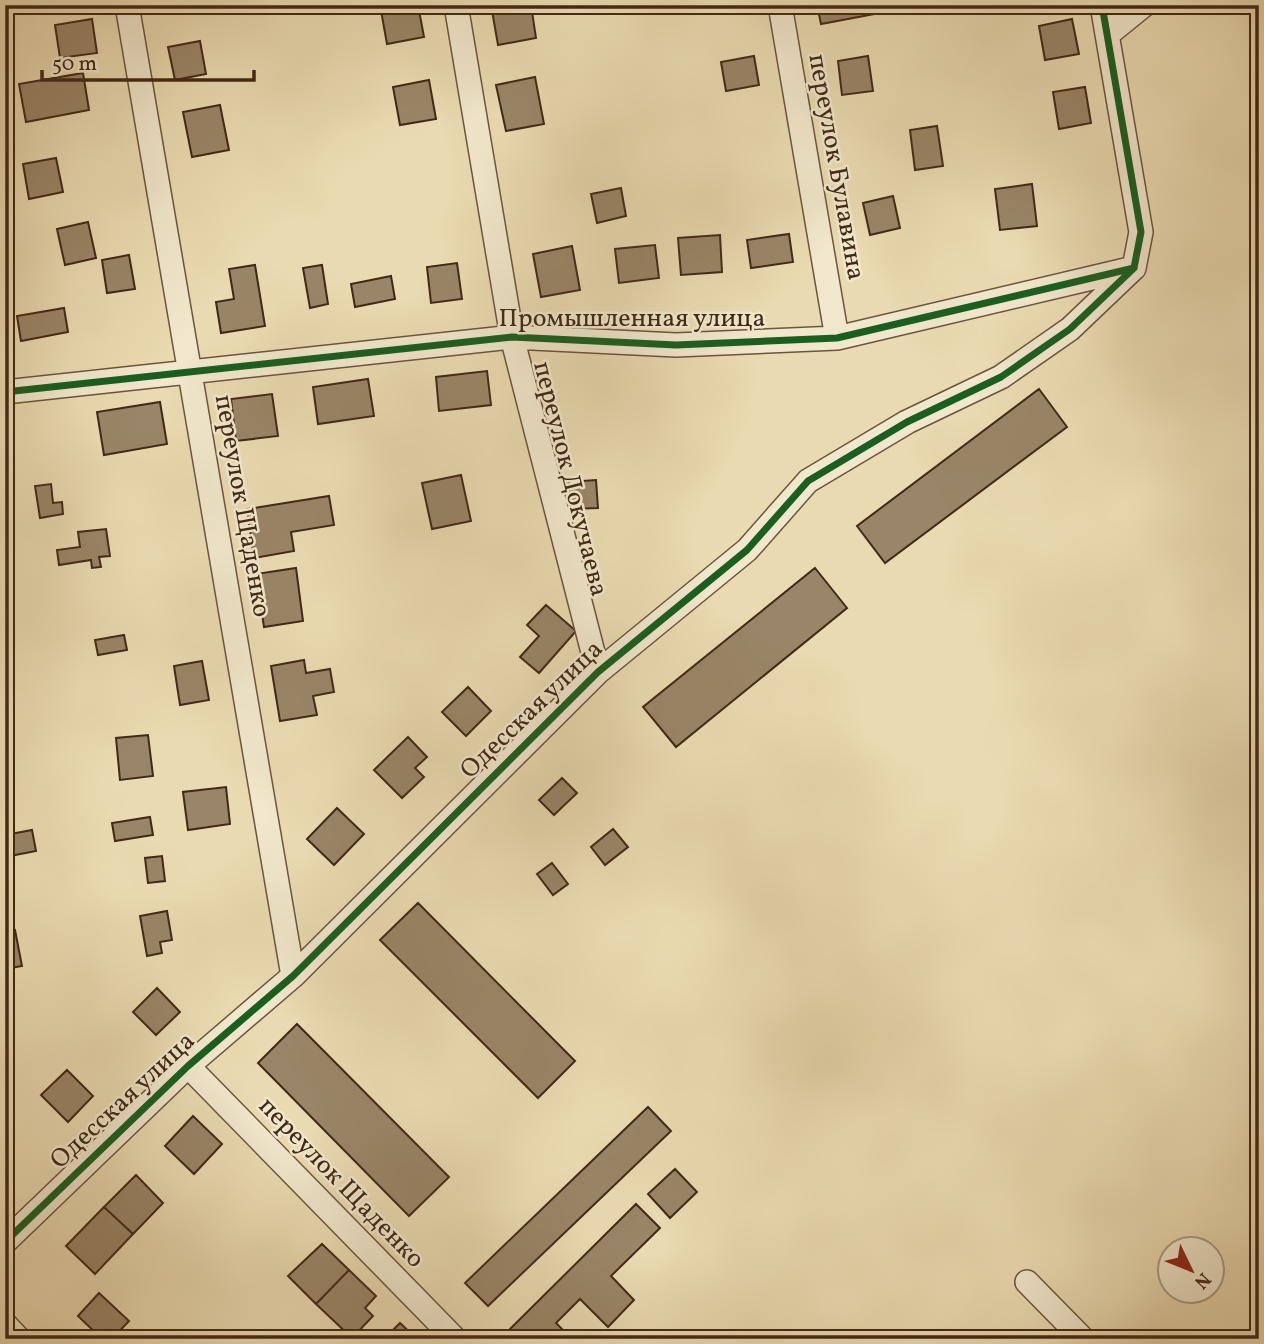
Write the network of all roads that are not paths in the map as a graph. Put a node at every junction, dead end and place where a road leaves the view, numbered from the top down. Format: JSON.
{"nodes":[{"id":1,"x":127,"y":5,"type":"edge"},
{"id":2,"x":456,"y":5,"type":"edge"},
{"id":3,"x":780,"y":5,"type":"edge"},
{"id":4,"x":1102,"y":5,"type":"edge"},
{"id":5,"x":1144,"y":5,"type":"edge"},
{"id":6,"x":1107,"y":35,"type":"junction"},
{"id":7,"x":1133,"y":268,"type":"junction"},
{"id":8,"x":512,"y":337,"type":"junction"},
{"id":9,"x":837,"y":338,"type":"junction"},
{"id":10,"x":190,"y":370,"type":"junction"},
{"id":11,"x":5,"y":392,"type":"edge"},
{"id":12,"x":598,"y":672,"type":"junction"},
{"id":13,"x":293,"y":975,"type":"junction"},
{"id":14,"x":188,"y":1066,"type":"junction"},
{"id":15,"x":5,"y":1242,"type":"edge"},
{"id":16,"x":1027,"y":1282,"type":"dead end"},
{"id":17,"x":5,"y":1324,"type":"edge"},
{"id":18,"x":19,"y":1339,"type":"edge"},
{"id":19,"x":455,"y":1339,"type":"edge"},
{"id":20,"x":1083,"y":1339,"type":"edge"}],
"edges":[{"from":1,"to":10,"type":"street","name":"переулок Щаденко"},
{"from":2,"to":8,"type":"street","name":"переулок Докучаева"},
{"from":3,"to":9,"type":"street","name":"переулок Булавина"},
{"from":4,"to":6,"type":"street"},
{"from":5,"to":6,"type":"street"},
{"from":6,"to":7,"type":"street"},
{"from":7,"to":9,"type":"street","name":"Промышленная улица"},
{"from":7,"to":12,"type":"street","name":"Одесская улица"},
{"from":8,"to":9,"type":"street","name":"Промышленная улица"},
{"from":8,"to":10,"type":"street","name":"Промышленная улица"},
{"from":8,"to":12,"type":"street","name":"переулок Докучаева"},
{"from":10,"to":11,"type":"street","name":"Промышленная улица"},
{"from":10,"to":13,"type":"street","name":"переулок Щаденко"},
{"from":12,"to":13,"type":"street","name":"Одесская улица"},
{"from":13,"to":14,"type":"street","name":"Одесская улица"},
{"from":14,"to":15,"type":"street","name":"Одесская улица"},
{"from":14,"to":19,"type":"street","name":"переулок Щаденко"},
{"from":16,"to":20,"type":"street"},
{"from":17,"to":18,"type":"street"}]}
